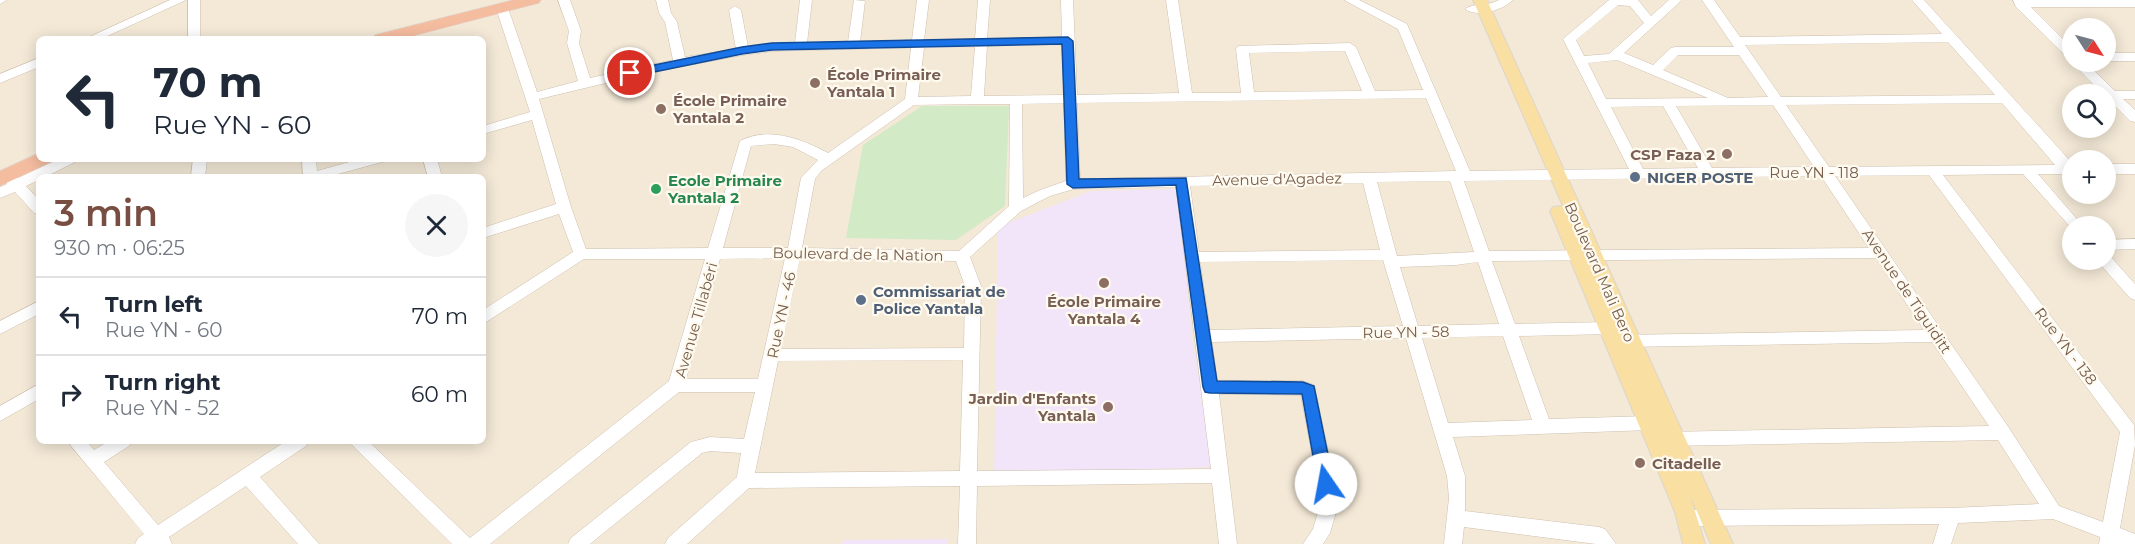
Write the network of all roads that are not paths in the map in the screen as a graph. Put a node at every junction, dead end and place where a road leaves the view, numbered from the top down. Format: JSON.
{"nodes":[{"id":1,"x":180,"y":0,"type":"edge"},
{"id":2,"x":194,"y":0,"type":"edge"},
{"id":3,"x":533,"y":0,"type":"edge"},
{"id":4,"x":564,"y":0,"type":"edge"},
{"id":5,"x":662,"y":0,"type":"edge"},
{"id":6,"x":806,"y":0,"type":"edge"},
{"id":7,"x":923,"y":0,"type":"edge"},
{"id":8,"x":984,"y":0,"type":"edge"},
{"id":9,"x":1066,"y":0,"type":"edge"},
{"id":10,"x":1172,"y":0,"type":"edge"},
{"id":11,"x":1350,"y":0,"type":"edge"},
{"id":12,"x":1507,"y":0,"type":"edge"},
{"id":13,"x":1677,"y":0,"type":"edge"},
{"id":14,"x":1708,"y":0,"type":"edge"},
{"id":15,"x":1918,"y":0,"type":"edge"},
{"id":16,"x":856,"y":1,"type":"edge"},
{"id":17,"x":2018,"y":2,"type":"edge"},
{"id":18,"x":2135,"y":3,"type":"edge"},
{"id":19,"x":1475,"y":4,"type":"edge"},
{"id":20,"x":502,"y":8,"type":"junction"},
{"id":21,"x":735,"y":10,"type":"dead end"},
{"id":22,"x":1650,"y":24,"type":"junction"},
{"id":23,"x":98,"y":36,"type":"edge"},
{"id":24,"x":194,"y":36,"type":"edge"},
{"id":25,"x":399,"y":36,"type":"edge"},
{"id":26,"x":1952,"y":38,"type":"junction"},
{"id":27,"x":1068,"y":41,"type":"junction"},
{"id":28,"x":980,"y":42,"type":"junction"},
{"id":29,"x":918,"y":43,"type":"junction"},
{"id":30,"x":854,"y":44,"type":"junction"},
{"id":31,"x":801,"y":45,"type":"junction"},
{"id":32,"x":2062,"y":45,"type":"edge"},
{"id":33,"x":1741,"y":46,"type":"junction"},
{"id":34,"x":742,"y":50,"type":"junction"},
{"id":35,"x":1617,"y":55,"type":"junction"},
{"id":36,"x":2116,"y":57,"type":"edge"},
{"id":37,"x":2135,"y":57,"type":"edge"},
{"id":38,"x":1579,"y":60,"type":"junction"},
{"id":39,"x":36,"y":63,"type":"edge"},
{"id":40,"x":680,"y":63,"type":"junction"},
{"id":41,"x":1655,"y":70,"type":"junction"},
{"id":42,"x":2088,"y":72,"type":"edge"},
{"id":43,"x":0,"y":79,"type":"edge"},
{"id":44,"x":585,"y":83,"type":"junction"},
{"id":45,"x":2101,"y":84,"type":"edge"},
{"id":46,"x":1432,"y":94,"type":"junction"},
{"id":47,"x":1370,"y":95,"type":"junction"},
{"id":48,"x":2116,"y":95,"type":"edge"},
{"id":49,"x":2135,"y":95,"type":"edge"},
{"id":50,"x":532,"y":97,"type":"junction"},
{"id":51,"x":1248,"y":97,"type":"junction"},
{"id":52,"x":1186,"y":98,"type":"junction"},
{"id":53,"x":1069,"y":99,"type":"junction"},
{"id":54,"x":2005,"y":99,"type":"junction"},
{"id":55,"x":2116,"y":99,"type":"edge"},
{"id":56,"x":977,"y":100,"type":"junction"},
{"id":57,"x":1016,"y":100,"type":"junction"},
{"id":58,"x":1726,"y":101,"type":"junction"},
{"id":59,"x":1778,"y":101,"type":"junction"},
{"id":60,"x":909,"y":102,"type":"junction"},
{"id":61,"x":1667,"y":102,"type":"junction"},
{"id":62,"x":1601,"y":103,"type":"junction"},
{"id":63,"x":537,"y":114,"type":"junction"},
{"id":64,"x":2135,"y":118,"type":"edge"},
{"id":65,"x":486,"y":129,"type":"edge"},
{"id":66,"x":828,"y":159,"type":"junction"},
{"id":67,"x":2062,"y":160,"type":"edge"},
{"id":68,"x":38,"y":162,"type":"edge"},
{"id":69,"x":62,"y":162,"type":"edge"},
{"id":70,"x":367,"y":162,"type":"edge"},
{"id":71,"x":2062,"y":169,"type":"edge"},
{"id":72,"x":2116,"y":169,"type":"edge"},
{"id":73,"x":2135,"y":169,"type":"edge"},
{"id":74,"x":2027,"y":170,"type":"junction"},
{"id":75,"x":1933,"y":171,"type":"junction"},
{"id":76,"x":1707,"y":172,"type":"junction"},
{"id":77,"x":1827,"y":172,"type":"junction"},
{"id":78,"x":324,"y":174,"type":"edge"},
{"id":79,"x":1550,"y":174,"type":"junction"},
{"id":80,"x":1639,"y":174,"type":"junction"},
{"id":81,"x":1460,"y":176,"type":"junction"},
{"id":82,"x":1369,"y":178,"type":"junction"},
{"id":83,"x":1182,"y":181,"type":"junction"},
{"id":84,"x":6,"y":183,"type":"edge"},
{"id":85,"x":1073,"y":184,"type":"junction"},
{"id":86,"x":36,"y":207,"type":"edge"},
{"id":87,"x":564,"y":207,"type":"junction"},
{"id":88,"x":1016,"y":208,"type":"junction"},
{"id":89,"x":2067,"y":216,"type":"edge"},
{"id":90,"x":486,"y":232,"type":"edge"},
{"id":91,"x":2135,"y":244,"type":"edge"},
{"id":92,"x":2116,"y":245,"type":"edge"},
{"id":93,"x":715,"y":253,"type":"junction"},
{"id":94,"x":794,"y":253,"type":"junction"},
{"id":95,"x":1882,"y":253,"type":"junction"},
{"id":96,"x":581,"y":254,"type":"junction"},
{"id":97,"x":1586,"y":255,"type":"junction"},
{"id":98,"x":962,"y":256,"type":"junction"},
{"id":99,"x":1482,"y":256,"type":"junction"},
{"id":100,"x":1191,"y":257,"type":"junction"},
{"id":101,"x":1390,"y":258,"type":"junction"},
{"id":102,"x":2114,"y":270,"type":"edge"},
{"id":103,"x":2135,"y":294,"type":"edge"},
{"id":104,"x":36,"y":309,"type":"edge"},
{"id":105,"x":486,"y":316,"type":"edge"},
{"id":106,"x":0,"y":328,"type":"edge"},
{"id":107,"x":1509,"y":330,"type":"junction"},
{"id":108,"x":1413,"y":332,"type":"junction"},
{"id":109,"x":1203,"y":336,"type":"junction"},
{"id":110,"x":1618,"y":336,"type":"junction"},
{"id":111,"x":1936,"y":336,"type":"junction"},
{"id":112,"x":971,"y":354,"type":"junction"},
{"id":113,"x":772,"y":355,"type":"junction"},
{"id":114,"x":676,"y":386,"type":"junction"},
{"id":115,"x":765,"y":386,"type":"junction"},
{"id":116,"x":1210,"y":387,"type":"junction"},
{"id":117,"x":36,"y":396,"type":"edge"},
{"id":118,"x":0,"y":414,"type":"edge"},
{"id":119,"x":1543,"y":427,"type":"junction"},
{"id":120,"x":1442,"y":430,"type":"junction"},
{"id":121,"x":1653,"y":431,"type":"junction"},
{"id":122,"x":2003,"y":433,"type":"junction"},
{"id":123,"x":1676,"y":439,"type":"junction"},
{"id":124,"x":79,"y":444,"type":"edge"},
{"id":125,"x":118,"y":444,"type":"edge"},
{"id":126,"x":296,"y":444,"type":"edge"},
{"id":127,"x":360,"y":444,"type":"edge"},
{"id":128,"x":751,"y":446,"type":"junction"},
{"id":129,"x":93,"y":460,"type":"junction"},
{"id":130,"x":248,"y":476,"type":"junction"},
{"id":131,"x":1219,"y":476,"type":"junction"},
{"id":132,"x":968,"y":478,"type":"junction"},
{"id":133,"x":746,"y":481,"type":"junction"},
{"id":134,"x":2053,"y":511,"type":"junction"},
{"id":135,"x":1951,"y":516,"type":"junction"},
{"id":136,"x":1456,"y":518,"type":"junction"},
{"id":137,"x":1688,"y":518,"type":"junction"},
{"id":138,"x":1711,"y":518,"type":"junction"},
{"id":139,"x":2110,"y":538,"type":"edge"},
{"id":140,"x":155,"y":541,"type":"edge"},
{"id":141,"x":2135,"y":542,"type":"edge"},
{"id":142,"x":310,"y":544,"type":"edge"},
{"id":143,"x":464,"y":544,"type":"edge"},
{"id":144,"x":476,"y":544,"type":"edge"},
{"id":145,"x":577,"y":544,"type":"edge"},
{"id":146,"x":674,"y":544,"type":"edge"},
{"id":147,"x":967,"y":544,"type":"edge"},
{"id":148,"x":1228,"y":544,"type":"edge"},
{"id":149,"x":1312,"y":544,"type":"edge"},
{"id":150,"x":1453,"y":544,"type":"edge"},
{"id":151,"x":1607,"y":544,"type":"edge"},
{"id":152,"x":1695,"y":544,"type":"edge"},
{"id":153,"x":1722,"y":544,"type":"edge"},
{"id":154,"x":1942,"y":544,"type":"edge"}],
"edges":[{"from":1,"to":23,"type":"street"},
{"from":2,"to":24,"type":"street"},
{"from":3,"to":20,"type":"highway"},
{"from":4,"to":44,"type":"street"},
{"from":5,"to":40,"type":"street"},
{"from":6,"to":31,"type":"street"},
{"from":7,"to":29,"type":"street"},
{"from":8,"to":28,"type":"street"},
{"from":9,"to":27,"type":"street"},
{"from":10,"to":52,"type":"street"},
{"from":11,"to":46,"type":"street"},
{"from":12,"to":19,"type":"street"},
{"from":13,"to":22,"type":"street"},
{"from":14,"to":33,"type":"street","name":"Avenue de Tiguiditt"},
{"from":15,"to":26,"type":"street"},
{"from":16,"to":30,"type":"street"},
{"from":17,"to":18,"type":"street"},
{"from":17,"to":32,"type":"street"},
{"from":19,"to":79,"type":"main road","name":"Boulevard Mali Bero"},
{"from":20,"to":25,"type":"highway"},
{"from":20,"to":50,"type":"street"},
{"from":21,"to":34,"type":"street"},
{"from":22,"to":35,"type":"street"},
{"from":22,"to":38,"type":"street"},
{"from":26,"to":33,"type":"street"},
{"from":26,"to":54,"type":"street"},
{"from":27,"to":28,"type":"street"},
{"from":27,"to":53,"type":"street"},
{"from":28,"to":29,"type":"street"},
{"from":28,"to":56,"type":"street"},
{"from":29,"to":30,"type":"street"},
{"from":29,"to":60,"type":"street"},
{"from":30,"to":31,"type":"street"},
{"from":31,"to":34,"type":"street"},
{"from":33,"to":41,"type":"street"},
{"from":33,"to":59,"type":"street","name":"Avenue de Tiguiditt"},
{"from":34,"to":40,"type":"street"},
{"from":35,"to":38,"type":"street"},
{"from":35,"to":41,"type":"street"},
{"from":36,"to":37,"type":"street"},
{"from":38,"to":62,"type":"street"},
{"from":39,"to":43,"type":"street"},
{"from":40,"to":44,"type":"street"},
{"from":41,"to":58,"type":"street"},
{"from":42,"to":45,"type":"street"},
{"from":44,"to":50,"type":"street"},
{"from":46,"to":47,"type":"street"},
{"from":46,"to":81,"type":"street"},
{"from":47,"to":51,"type":"street"},
{"from":47,"to":51,"type":"street"},
{"from":48,"to":49,"type":"street"},
{"from":50,"to":63,"type":"street"},
{"from":51,"to":52,"type":"street"},
{"from":52,"to":53,"type":"street"},
{"from":53,"to":57,"type":"street"},
{"from":53,"to":85,"type":"street"},
{"from":54,"to":59,"type":"street"},
{"from":54,"to":67,"type":"street"},
{"from":55,"to":64,"type":"street"},
{"from":56,"to":57,"type":"street"},
{"from":56,"to":60,"type":"street"},
{"from":57,"to":88,"type":"street"},
{"from":58,"to":59,"type":"street"},
{"from":58,"to":61,"type":"street"},
{"from":59,"to":77,"type":"street","name":"Avenue de Tiguiditt"},
{"from":60,"to":66,"type":"street","name":"Rue YN - 46"},
{"from":61,"to":62,"type":"street"},
{"from":61,"to":76,"type":"street"},
{"from":62,"to":80,"type":"street"},
{"from":63,"to":65,"type":"street"},
{"from":63,"to":87,"type":"street"},
{"from":66,"to":93,"type":"street","name":"Avenue Tillabéri"},
{"from":66,"to":94,"type":"street","name":"Rue YN - 46"},
{"from":68,"to":84,"type":"highway"},
{"from":69,"to":84,"type":"street"},
{"from":70,"to":78,"type":"street"},
{"from":71,"to":74,"type":"street","name":"Rue YN - 118"},
{"from":72,"to":73,"type":"street"},
{"from":74,"to":75,"type":"street","name":"Rue YN - 118"},
{"from":74,"to":89,"type":"street"},
{"from":75,"to":77,"type":"street","name":"Rue YN - 118"},
{"from":75,"to":139,"type":"street","name":"Rue YN - 138"},
{"from":76,"to":77,"type":"street","name":"Rue YN - 118"},
{"from":76,"to":80,"type":"street","name":"Rue YN - 118"},
{"from":77,"to":95,"type":"street","name":"Avenue de Tiguiditt"},
{"from":79,"to":80,"type":"street","name":"Rue YN - 118"},
{"from":79,"to":81,"type":"street","name":"Avenue d'Agadez"},
{"from":79,"to":97,"type":"main road","name":"Boulevard Mali Bero"},
{"from":81,"to":82,"type":"street","name":"Avenue d'Agadez"},
{"from":81,"to":99,"type":"street"},
{"from":82,"to":83,"type":"street","name":"Avenue d'Agadez"},
{"from":82,"to":101,"type":"street"},
{"from":83,"to":85,"type":"street","name":"Avenue d'Agadez"},
{"from":83,"to":100,"type":"street"},
{"from":84,"to":86,"type":"street"},
{"from":85,"to":88,"type":"street","name":"Avenue d'Agadez"},
{"from":87,"to":90,"type":"street"},
{"from":87,"to":96,"type":"street"},
{"from":88,"to":98,"type":"street","name":"Avenue d'Agadez"},
{"from":91,"to":92,"type":"street"},
{"from":93,"to":94,"type":"street","name":"Boulevard de la Nation"},
{"from":93,"to":96,"type":"street","name":"Boulevard de la Nation"},
{"from":93,"to":114,"type":"street","name":"Avenue Tillabéri"},
{"from":94,"to":98,"type":"street","name":"Boulevard de la Nation"},
{"from":94,"to":113,"type":"street","name":"Rue YN - 46"},
{"from":95,"to":97,"type":"street"},
{"from":95,"to":111,"type":"street","name":"Avenue de Tiguiditt"},
{"from":96,"to":105,"type":"street"},
{"from":97,"to":99,"type":"street"},
{"from":97,"to":110,"type":"main road","name":"Boulevard Mali Bero"},
{"from":97,"to":110,"type":"main road","name":"Boulevard Mali Bero"},
{"from":98,"to":112,"type":"street","name":"Boulevard de la Nation"},
{"from":99,"to":101,"type":"street"},
{"from":99,"to":107,"type":"street"},
{"from":100,"to":101,"type":"street"},
{"from":100,"to":109,"type":"street"},
{"from":101,"to":108,"type":"street"},
{"from":102,"to":103,"type":"street"},
{"from":104,"to":106,"type":"street"},
{"from":107,"to":108,"type":"street","name":"Rue YN - 58"},
{"from":107,"to":110,"type":"street","name":"Rue YN - 58"},
{"from":107,"to":119,"type":"street"},
{"from":108,"to":109,"type":"street","name":"Rue YN - 58"},
{"from":108,"to":120,"type":"street"},
{"from":109,"to":116,"type":"street"},
{"from":110,"to":111,"type":"street","name":"Rue YN - 58"},
{"from":110,"to":121,"type":"main road","name":"Boulevard Mali Bero"},
{"from":110,"to":123,"type":"main road","name":"Boulevard Mali Bero"},
{"from":111,"to":122,"type":"street","name":"Avenue de Tiguiditt"},
{"from":112,"to":113,"type":"street"},
{"from":112,"to":132,"type":"street","name":"Boulevard de la Nation"},
{"from":113,"to":115,"type":"street","name":"Rue YN - 46"},
{"from":114,"to":115,"type":"street"},
{"from":114,"to":144,"type":"street","name":"Avenue Tillabéri"},
{"from":115,"to":128,"type":"street","name":"Rue YN - 46"},
{"from":116,"to":131,"type":"street"},
{"from":116,"to":149,"type":"street"},
{"from":117,"to":118,"type":"street"},
{"from":119,"to":120,"type":"street"},
{"from":119,"to":121,"type":"street"},
{"from":120,"to":136,"type":"street"},
{"from":121,"to":123,"type":"street"},
{"from":121,"to":137,"type":"main road","name":"Boulevard Mali Bero"},
{"from":122,"to":123,"type":"street"},
{"from":122,"to":134,"type":"street","name":"Avenue de Tiguiditt"},
{"from":123,"to":138,"type":"main road","name":"Boulevard Mali Bero"},
{"from":124,"to":129,"type":"street"},
{"from":125,"to":129,"type":"street"},
{"from":126,"to":130,"type":"street"},
{"from":127,"to":143,"type":"street"},
{"from":128,"to":133,"type":"street","name":"Rue YN - 46"},
{"from":128,"to":145,"type":"street"},
{"from":129,"to":140,"type":"street"},
{"from":130,"to":140,"type":"street"},
{"from":130,"to":142,"type":"street"},
{"from":131,"to":132,"type":"street"},
{"from":131,"to":148,"type":"street"},
{"from":132,"to":133,"type":"street"},
{"from":132,"to":147,"type":"street","name":"Boulevard de la Nation"},
{"from":133,"to":146,"type":"street"},
{"from":134,"to":135,"type":"street"},
{"from":134,"to":139,"type":"street"},
{"from":135,"to":138,"type":"street"},
{"from":135,"to":154,"type":"street"},
{"from":136,"to":150,"type":"street"},
{"from":136,"to":151,"type":"street"},
{"from":137,"to":138,"type":"street"},
{"from":137,"to":152,"type":"main road","name":"Boulevard Mali Bero"},
{"from":138,"to":153,"type":"main road","name":"Boulevard Mali Bero"},
{"from":139,"to":141,"type":"street"}]}
